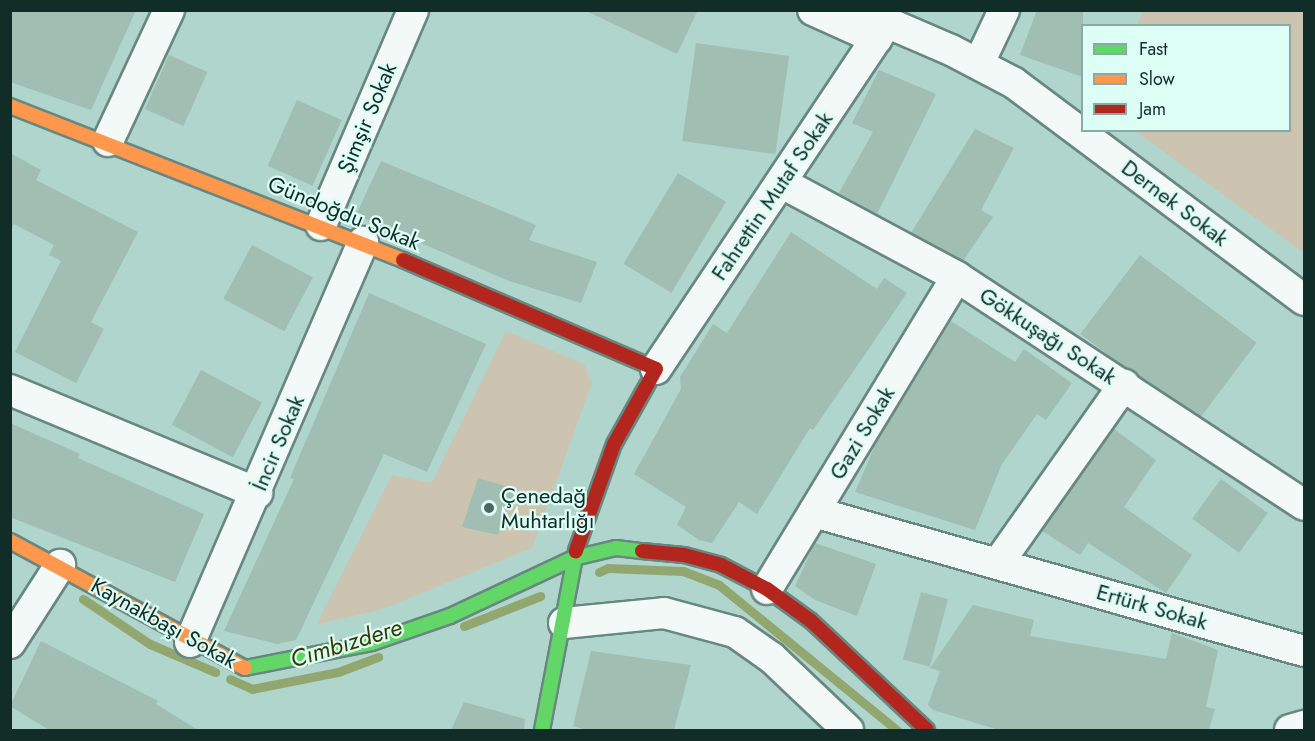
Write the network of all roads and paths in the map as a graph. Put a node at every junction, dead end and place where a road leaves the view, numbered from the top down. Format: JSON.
{"nodes":[{"id":1,"x":169,"y":10,"type":"edge"},
{"id":2,"x":413,"y":10,"type":"edge"},
{"id":3,"x":813,"y":10,"type":"edge"},
{"id":4,"x":858,"y":10,"type":"edge"},
{"id":5,"x":1004,"y":10,"type":"edge"},
{"id":6,"x":881,"y":31,"type":"junction"},
{"id":7,"x":979,"y":63,"type":"junction"},
{"id":8,"x":1045,"y":105,"type":"junction"},
{"id":9,"x":10,"y":106,"type":"edge"},
{"id":10,"x":108,"y":141,"type":"junction"},
{"id":11,"x":782,"y":183,"type":"junction"},
{"id":12,"x":321,"y":225,"type":"junction"},
{"id":13,"x":363,"y":242,"type":"junction"},
{"id":14,"x":957,"y":277,"type":"junction"},
{"id":15,"x":1305,"y":300,"type":"edge"},
{"id":16,"x":657,"y":369,"type":"junction"},
{"id":17,"x":1124,"y":386,"type":"junction"},
{"id":18,"x":10,"y":390,"type":"edge"},
{"id":19,"x":257,"y":492,"type":"junction"},
{"id":20,"x":1305,"y":505,"type":"edge"},
{"id":21,"x":814,"y":512,"type":"junction"},
{"id":22,"x":10,"y":541,"type":"edge"},
{"id":23,"x":574,"y":558,"type":"junction"},
{"id":24,"x":999,"y":562,"type":"junction"},
{"id":25,"x":60,"y":565,"type":"junction"},
{"id":26,"x":767,"y":589,"type":"junction"},
{"id":27,"x":564,"y":623,"type":"junction"},
{"id":28,"x":190,"y":642,"type":"junction"},
{"id":29,"x":10,"y":643,"type":"edge"},
{"id":30,"x":1305,"y":651,"type":"edge"},
{"id":31,"x":1305,"y":726,"type":"edge"},
{"id":32,"x":542,"y":730,"type":"edge"},
{"id":33,"x":848,"y":730,"type":"edge"},
{"id":34,"x":927,"y":730,"type":"edge"},
{"id":35,"x":1290,"y":730,"type":"edge"}],
"edges":[{"from":1,"to":10,"type":"street"},
{"from":2,"to":12,"type":"street","name":"Şimşir Sokak"},
{"from":3,"to":6,"type":"street","name":"Dernek Sokak"},
{"from":4,"to":6,"type":"street","name":"Dernek Sokak"},
{"from":5,"to":7,"type":"street"},
{"from":6,"to":7,"type":"street","name":"Dernek Sokak"},
{"from":6,"to":8,"type":"street","name":"Dernek Sokak"},
{"from":6,"to":11,"type":"street","name":"Fahrettin Mutaf Sokak"},
{"from":7,"to":8,"type":"street","name":"Dernek Sokak"},
{"from":8,"to":15,"type":"street","name":"Dernek Sokak"},
{"from":9,"to":10,"type":"street","name":"Gündoğdu Sokak"},
{"from":10,"to":12,"type":"street","name":"Gündoğdu Sokak"},
{"from":11,"to":14,"type":"street","name":"Gökkuşağı Sokak"},
{"from":11,"to":16,"type":"street","name":"Fahrettin Mutaf Sokak"},
{"from":12,"to":13,"type":"street","name":"Gündoğdu Sokak"},
{"from":13,"to":16,"type":"street","name":"Gündoğdu Sokak"},
{"from":13,"to":19,"type":"street","name":"İncir Sokak"},
{"from":14,"to":17,"type":"street","name":"Gökkuşağı Sokak"},
{"from":14,"to":21,"type":"street","name":"Gazi Sokak"},
{"from":16,"to":23,"type":"street"},
{"from":17,"to":20,"type":"street","name":"Gökkuşağı Sokak"},
{"from":17,"to":24,"type":"street"},
{"from":18,"to":19,"type":"street"},
{"from":19,"to":28,"type":"street","name":"İncir Sokak"},
{"from":21,"to":24,"type":"street","name":"Ertürk Sokak"},
{"from":21,"to":26,"type":"street","name":"Gazi Sokak"},
{"from":22,"to":25,"type":"street","name":"Kaynakbaşı Sokak"},
{"from":23,"to":26,"type":"street","name":"Kaynakbaşı Sokak"},
{"from":23,"to":27,"type":"street"},
{"from":23,"to":28,"type":"street","name":"Kaynakbaşı Sokak"},
{"from":24,"to":30,"type":"street","name":"Ertürk Sokak"},
{"from":25,"to":28,"type":"street","name":"Kaynakbaşı Sokak"},
{"from":25,"to":29,"type":"street"},
{"from":26,"to":34,"type":"street","name":"Kaynakbaşı Sokak"},
{"from":27,"to":32,"type":"street"},
{"from":27,"to":33,"type":"street"},
{"from":31,"to":35,"type":"street"}]}
